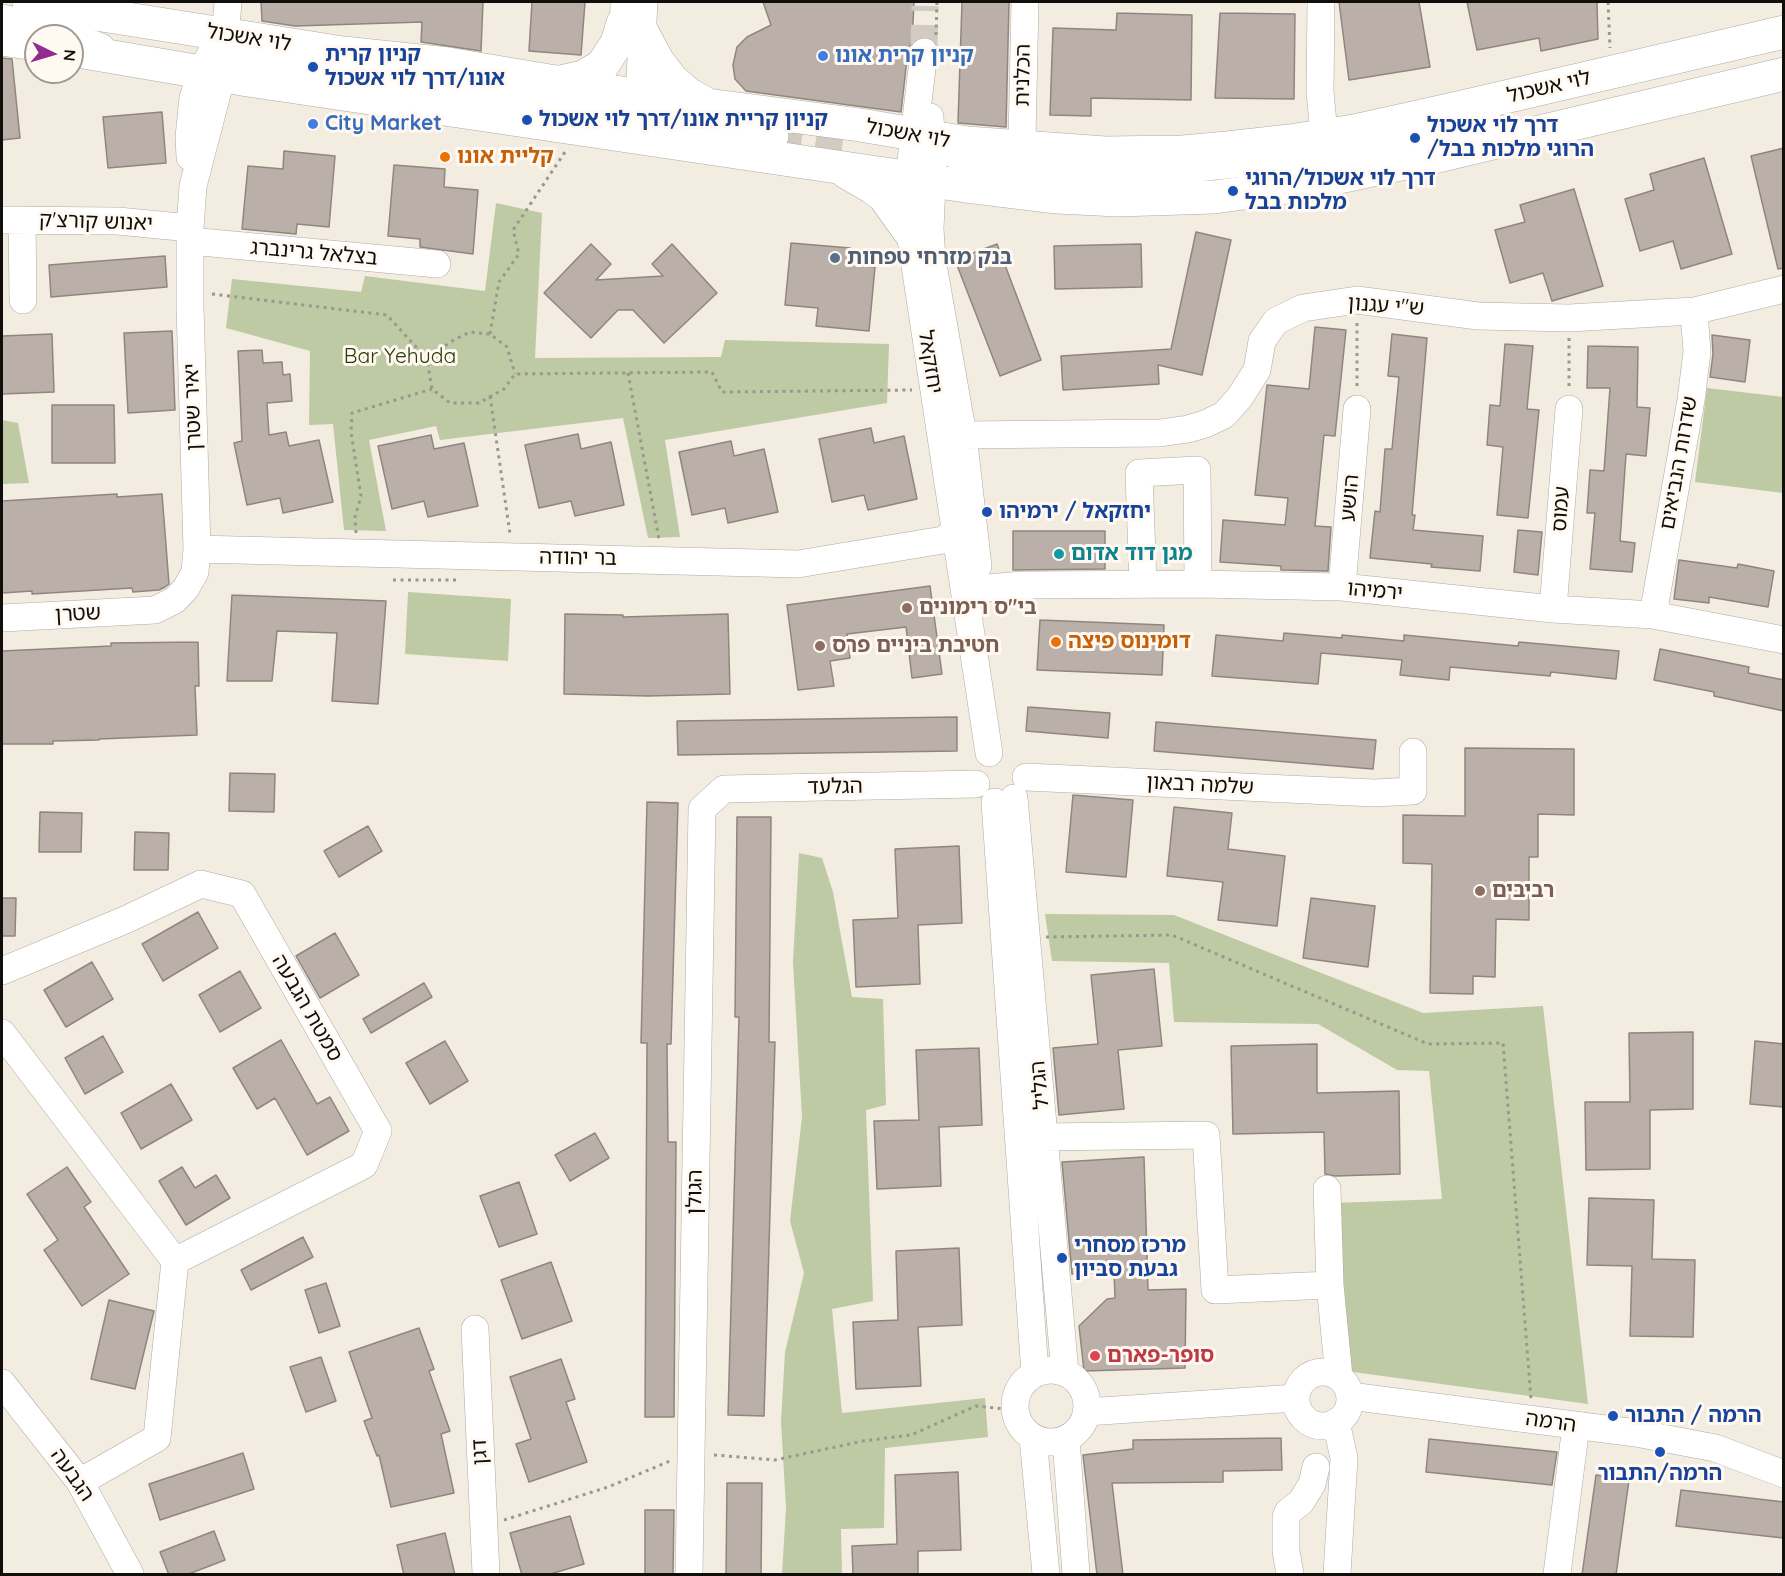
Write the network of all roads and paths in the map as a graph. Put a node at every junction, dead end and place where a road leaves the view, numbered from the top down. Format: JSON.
{"nodes":[{"id":1,"x":30,"y":2,"type":"edge"},
{"id":2,"x":228,"y":2,"type":"edge"},
{"id":3,"x":1025,"y":2,"type":"edge"},
{"id":4,"x":1320,"y":2,"type":"edge"},
{"id":5,"x":1608,"y":2,"type":"edge"},
{"id":6,"x":2,"y":12,"type":"edge"},
{"id":7,"x":78,"y":12,"type":"junction"},
{"id":8,"x":633,"y":14,"type":"edge"},
{"id":9,"x":2,"y":18,"type":"edge"},
{"id":10,"x":1784,"y":32,"type":"edge"},
{"id":11,"x":2,"y":39,"type":"edge"},
{"id":12,"x":24,"y":42,"type":"edge"},
{"id":13,"x":1784,"y":48,"type":"edge"},
{"id":14,"x":84,"y":52,"type":"edge"},
{"id":15,"x":1610,"y":53,"type":"dead end"},
{"id":16,"x":127,"y":59,"type":"junction"},
{"id":17,"x":1784,"y":60,"type":"edge"},
{"id":18,"x":224,"y":62,"type":"junction"},
{"id":19,"x":1784,"y":74,"type":"edge"},
{"id":20,"x":555,"y":82,"type":"junction"},
{"id":21,"x":620,"y":100,"type":"junction"},
{"id":22,"x":705,"y":104,"type":"junction"},
{"id":23,"x":625,"y":136,"type":"junction"},
{"id":24,"x":775,"y":136,"type":"tunnel mouth"},
{"id":25,"x":1441,"y":136,"type":"junction"},
{"id":26,"x":926,"y":139,"type":"junction"},
{"id":27,"x":1024,"y":148,"type":"junction"},
{"id":28,"x":564,"y":152,"type":"dead end"},
{"id":29,"x":1326,"y":158,"type":"junction"},
{"id":30,"x":836,"y":166,"type":"junction"},
{"id":31,"x":1176,"y":170,"type":"junction"},
{"id":32,"x":921,"y":179,"type":"junction"},
{"id":33,"x":1057,"y":197,"type":"junction"},
{"id":34,"x":12,"y":220,"type":"edge"},
{"id":35,"x":909,"y":231,"type":"junction"},
{"id":36,"x":190,"y":234,"type":"junction"},
{"id":37,"x":437,"y":264,"type":"dead end"},
{"id":38,"x":1784,"y":289,"type":"edge"},
{"id":39,"x":190,"y":291,"type":"junction"},
{"id":40,"x":23,"y":300,"type":"dead end"},
{"id":41,"x":1357,"y":300,"type":"junction"},
{"id":42,"x":1694,"y":311,"type":"junction"},
{"id":43,"x":1569,"y":318,"type":"junction"},
{"id":44,"x":490,"y":334,"type":"junction"},
{"id":45,"x":427,"y":359,"type":"junction"},
{"id":46,"x":628,"y":373,"type":"junction"},
{"id":47,"x":515,"y":374,"type":"junction"},
{"id":48,"x":432,"y":389,"type":"junction"},
{"id":49,"x":919,"y":390,"type":"dead end"},
{"id":50,"x":490,"y":396,"type":"junction"},
{"id":51,"x":1357,"y":409,"type":"joint"},
{"id":52,"x":1569,"y":409,"type":"joint"},
{"id":53,"x":952,"y":436,"type":"junction"},
{"id":54,"x":955,"y":532,"type":"junction"},
{"id":55,"x":197,"y":549,"type":"junction"},
{"id":56,"x":359,"y":553,"type":"junction"},
{"id":57,"x":513,"y":556,"type":"junction"},
{"id":58,"x":663,"y":560,"type":"junction"},
{"id":59,"x":1198,"y":584,"type":"junction"},
{"id":60,"x":1143,"y":585,"type":"junction"},
{"id":61,"x":1342,"y":587,"type":"junction"},
{"id":62,"x":972,"y":589,"type":"junction"},
{"id":63,"x":1554,"y":609,"type":"junction"},
{"id":64,"x":155,"y":610,"type":"joint"},
{"id":65,"x":1653,"y":615,"type":"junction"},
{"id":66,"x":2,"y":618,"type":"edge"},
{"id":67,"x":1784,"y":640,"type":"edge"},
{"id":68,"x":998,"y":752,"type":"junction"},
{"id":69,"x":1413,"y":752,"type":"dead end"},
{"id":70,"x":1003,"y":790,"type":"junction"},
{"id":71,"x":702,"y":809,"type":"joint"},
{"id":72,"x":1027,"y":937,"type":"junction"},
{"id":73,"x":2,"y":971,"type":"edge"},
{"id":74,"x":2,"y":1033,"type":"edge"},
{"id":75,"x":1044,"y":1137,"type":"junction"},
{"id":76,"x":1327,"y":1190,"type":"dead end"},
{"id":77,"x":175,"y":1261,"type":"junction"},
{"id":78,"x":1329,"y":1286,"type":"junction"},
{"id":79,"x":474,"y":1329,"type":"dead end"},
{"id":80,"x":1065,"y":1373,"type":"junction"},
{"id":81,"x":1035,"y":1374,"type":"junction"},
{"id":82,"x":2,"y":1383,"type":"edge"},
{"id":83,"x":1344,"y":1386,"type":"junction"},
{"id":84,"x":1296,"y":1398,"type":"junction"},
{"id":85,"x":1015,"y":1410,"type":"junction"},
{"id":86,"x":1086,"y":1412,"type":"junction"},
{"id":87,"x":1532,"y":1420,"type":"junction"},
{"id":88,"x":1336,"y":1422,"type":"junction"},
{"id":89,"x":1576,"y":1426,"type":"junction"},
{"id":90,"x":1033,"y":1438,"type":"junction"},
{"id":91,"x":1066,"y":1439,"type":"junction"},
{"id":92,"x":690,"y":1452,"type":"junction"},
{"id":93,"x":1316,"y":1467,"type":"dead end"},
{"id":94,"x":1784,"y":1474,"type":"edge"},
{"id":95,"x":80,"y":1482,"type":"junction"},
{"id":96,"x":484,"y":1526,"type":"junction"},
{"id":97,"x":130,"y":1575,"type":"edge"},
{"id":98,"x":486,"y":1575,"type":"edge"},
{"id":99,"x":689,"y":1575,"type":"edge"},
{"id":100,"x":1046,"y":1575,"type":"edge"},
{"id":101,"x":1076,"y":1575,"type":"edge"},
{"id":102,"x":1290,"y":1575,"type":"edge"},
{"id":103,"x":1337,"y":1575,"type":"edge"},
{"id":104,"x":1557,"y":1575,"type":"edge"}],
"edges":[{"from":1,"to":7,"type":"main road","name":"לוי אשכול"},
{"from":2,"to":18,"type":"street","name":"יאיר שטרן"},
{"from":3,"to":27,"type":"street","name":"הכלנית"},
{"from":4,"to":29,"type":"street"},
{"from":5,"to":15,"type":"path"},
{"from":6,"to":7,"type":"street"},
{"from":7,"to":18,"type":"main road","name":"לוי אשכול"},
{"from":8,"to":20,"type":"main road"},
{"from":8,"to":21,"type":"street"},
{"from":8,"to":22,"type":"main road"},
{"from":9,"to":16,"type":"street"},
{"from":10,"to":29,"type":"main road","name":"לוי אשכול"},
{"from":11,"to":12,"type":"main road"},
{"from":13,"to":25,"type":"street"},
{"from":14,"to":16,"type":"main road","name":"לוי אשכול"},
{"from":16,"to":18,"type":"main road","name":"לוי אשכול"},
{"from":17,"to":25,"type":"street"},
{"from":18,"to":20,"type":"main road","name":"לוי אשכול"},
{"from":18,"to":21,"type":"street"},
{"from":18,"to":23,"type":"main road","name":"לוי אשכול"},
{"from":18,"to":36,"type":"street","name":"יאיר שטרן"},
{"from":19,"to":29,"type":"main road","name":"לוי אשכול"},
{"from":20,"to":21,"type":"main road","name":"לוי אשכול"},
{"from":21,"to":22,"type":"main road","name":"לוי אשכול"},
{"from":21,"to":23,"type":"street"},
{"from":21,"to":23,"type":"street"},
{"from":22,"to":26,"type":"main road","name":"לוי אשכול"},
{"from":23,"to":24,"type":"street"},
{"from":23,"to":30,"type":"main road","name":"לוי אשכול"},
{"from":25,"to":29,"type":"street"},
{"from":26,"to":27,"type":"main road","name":"לוי אשכול"},
{"from":26,"to":31,"type":"street"},
{"from":26,"to":32,"type":"street","name":"יחזקאל"},
{"from":27,"to":29,"type":"main road","name":"לוי אשכול"},
{"from":28,"to":44,"type":"path"},
{"from":29,"to":31,"type":"street"},
{"from":29,"to":33,"type":"main road","name":"לוי אשכול"},
{"from":30,"to":32,"type":"main road","name":"לוי אשכול"},
{"from":30,"to":35,"type":"main road"},
{"from":31,"to":33,"type":"street"},
{"from":32,"to":33,"type":"main road","name":"לוי אשכול"},
{"from":32,"to":35,"type":"street","name":"יחזקאל"},
{"from":32,"to":53,"type":"street","name":"יחזקאל"},
{"from":34,"to":36,"type":"street","name":"יאנוש קורצ'ק"},
{"from":34,"to":40,"type":"street"},
{"from":35,"to":53,"type":"street","name":"יחזקאל"},
{"from":36,"to":37,"type":"street","name":"בצלאל גרינברג"},
{"from":36,"to":39,"type":"street","name":"יאיר שטרן"},
{"from":38,"to":42,"type":"street","name":"ש\"י עגנון"},
{"from":39,"to":45,"type":"path"},
{"from":39,"to":55,"type":"street","name":"יאיר שטרן"},
{"from":41,"to":43,"type":"street","name":"ש\"י עגנון"},
{"from":41,"to":51,"type":"path"},
{"from":41,"to":53,"type":"street","name":"ש\"י עגנון"},
{"from":42,"to":43,"type":"street","name":"ש\"י עגנון"},
{"from":42,"to":65,"type":"street","name":"שדרות הנביאים"},
{"from":43,"to":52,"type":"path"},
{"from":44,"to":45,"type":"path"},
{"from":44,"to":47,"type":"path"},
{"from":45,"to":48,"type":"path"},
{"from":46,"to":47,"type":"path"},
{"from":46,"to":49,"type":"path"},
{"from":46,"to":58,"type":"path"},
{"from":47,"to":50,"type":"path"},
{"from":48,"to":50,"type":"path"},
{"from":48,"to":56,"type":"path"},
{"from":50,"to":57,"type":"path"},
{"from":51,"to":61,"type":"street","name":"הושע"},
{"from":52,"to":63,"type":"street","name":"עמוס"},
{"from":53,"to":54,"type":"street","name":"יחזקאל"},
{"from":53,"to":62,"type":"street","name":"יחזקאל"},
{"from":54,"to":58,"type":"street","name":"בר יהודה"},
{"from":54,"to":62,"type":"street","name":"יחזקאל"},
{"from":55,"to":56,"type":"street","name":"בר יהודה"},
{"from":55,"to":64,"type":"street","name":"יאיר שטרן"},
{"from":56,"to":57,"type":"street","name":"בר יהודה"},
{"from":57,"to":58,"type":"street","name":"בר יהודה"},
{"from":59,"to":60,"type":"street","name":"ירמיהו"},
{"from":59,"to":60,"type":"street"},
{"from":59,"to":61,"type":"street","name":"ירמיהו"},
{"from":60,"to":62,"type":"street","name":"ירמיהו"},
{"from":61,"to":63,"type":"street","name":"ירמיהו"},
{"from":62,"to":68,"type":"street"},
{"from":63,"to":65,"type":"street","name":"ירמיהו"},
{"from":64,"to":66,"type":"street","name":"שטרן"},
{"from":65,"to":67,"type":"street","name":"ירמיהו"},
{"from":68,"to":70,"type":"street"},
{"from":68,"to":70,"type":"street"},
{"from":69,"to":70,"type":"street","name":"שלמה רבאון"},
{"from":70,"to":71,"type":"street","name":"הגלעד"},
{"from":70,"to":72,"type":"street","name":"הגליל"},
{"from":70,"to":81,"type":"street","name":"הגליל"},
{"from":71,"to":92,"type":"street","name":"הגולן"},
{"from":72,"to":75,"type":"street","name":"הגליל"},
{"from":72,"to":87,"type":"path"},
{"from":73,"to":77,"type":"street","name":"סמטת הגבעה"},
{"from":74,"to":77,"type":"street"},
{"from":75,"to":78,"type":"street"},
{"from":75,"to":80,"type":"street","name":"הגליל"},
{"from":76,"to":78,"type":"street"},
{"from":77,"to":95,"type":"street"},
{"from":78,"to":83,"type":"street"},
{"from":79,"to":96,"type":"street","name":"דגן"},
{"from":80,"to":81,"type":"street"},
{"from":80,"to":86,"type":"street"},
{"from":81,"to":85,"type":"street"},
{"from":82,"to":95,"type":"street","name":"הגבעה"},
{"from":83,"to":84,"type":"street"},
{"from":83,"to":87,"type":"street","name":"הרמה"},
{"from":83,"to":88,"type":"street"},
{"from":84,"to":86,"type":"street"},
{"from":84,"to":88,"type":"street"},
{"from":85,"to":90,"type":"street"},
{"from":85,"to":92,"type":"path"},
{"from":86,"to":91,"type":"street"},
{"from":87,"to":89,"type":"street","name":"הרמה"},
{"from":88,"to":103,"type":"street"},
{"from":89,"to":94,"type":"street","name":"הרמה"},
{"from":89,"to":104,"type":"street"},
{"from":90,"to":91,"type":"street"},
{"from":90,"to":100,"type":"street"},
{"from":91,"to":101,"type":"street"},
{"from":92,"to":96,"type":"path"},
{"from":92,"to":99,"type":"street","name":"הגולן"},
{"from":93,"to":102,"type":"street"},
{"from":95,"to":97,"type":"street","name":"הגבעה"},
{"from":96,"to":98,"type":"street","name":"דגן"}]}
